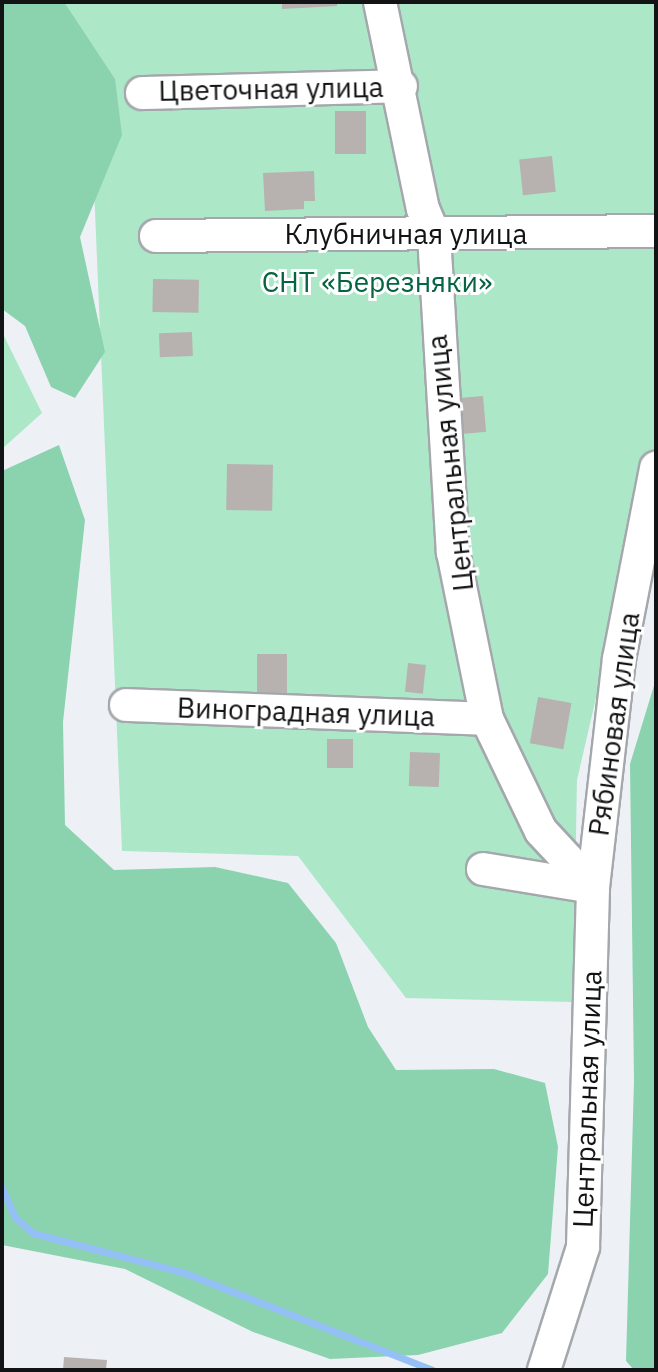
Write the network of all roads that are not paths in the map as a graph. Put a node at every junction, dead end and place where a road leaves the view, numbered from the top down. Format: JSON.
{"nodes":[{"id":1,"x":380,"y":2,"type":"edge"},
{"id":2,"x":401,"y":86,"type":"junction"},
{"id":3,"x":142,"y":93,"type":"dead end"},
{"id":4,"x":656,"y":231,"type":"edge"},
{"id":5,"x":434,"y":235,"type":"junction"},
{"id":6,"x":156,"y":236,"type":"dead end"},
{"id":7,"x":656,"y":468,"type":"edge"},
{"id":8,"x":126,"y":705,"type":"dead end"},
{"id":9,"x":487,"y":719,"type":"junction"},
{"id":10,"x":483,"y":869,"type":"dead end"},
{"id":11,"x":593,"y":887,"type":"junction"},
{"id":12,"x":544,"y":1370,"type":"edge"}],
"edges":[{"from":1,"to":2,"type":"street","name":"Центральная улица"},
{"from":2,"to":3,"type":"street","name":"Цветочная улица"},
{"from":2,"to":5,"type":"street","name":"Центральная улица"},
{"from":4,"to":5,"type":"street","name":"Клубничная улица"},
{"from":5,"to":6,"type":"street","name":"Клубничная улица"},
{"from":5,"to":9,"type":"street","name":"Центральная улица"},
{"from":7,"to":11,"type":"street","name":"Рябиновая улица"},
{"from":8,"to":9,"type":"street","name":"Виноградная улица"},
{"from":9,"to":11,"type":"street","name":"Центральная улица"},
{"from":10,"to":11,"type":"street"},
{"from":11,"to":12,"type":"street","name":"Центральная улица"}]}
